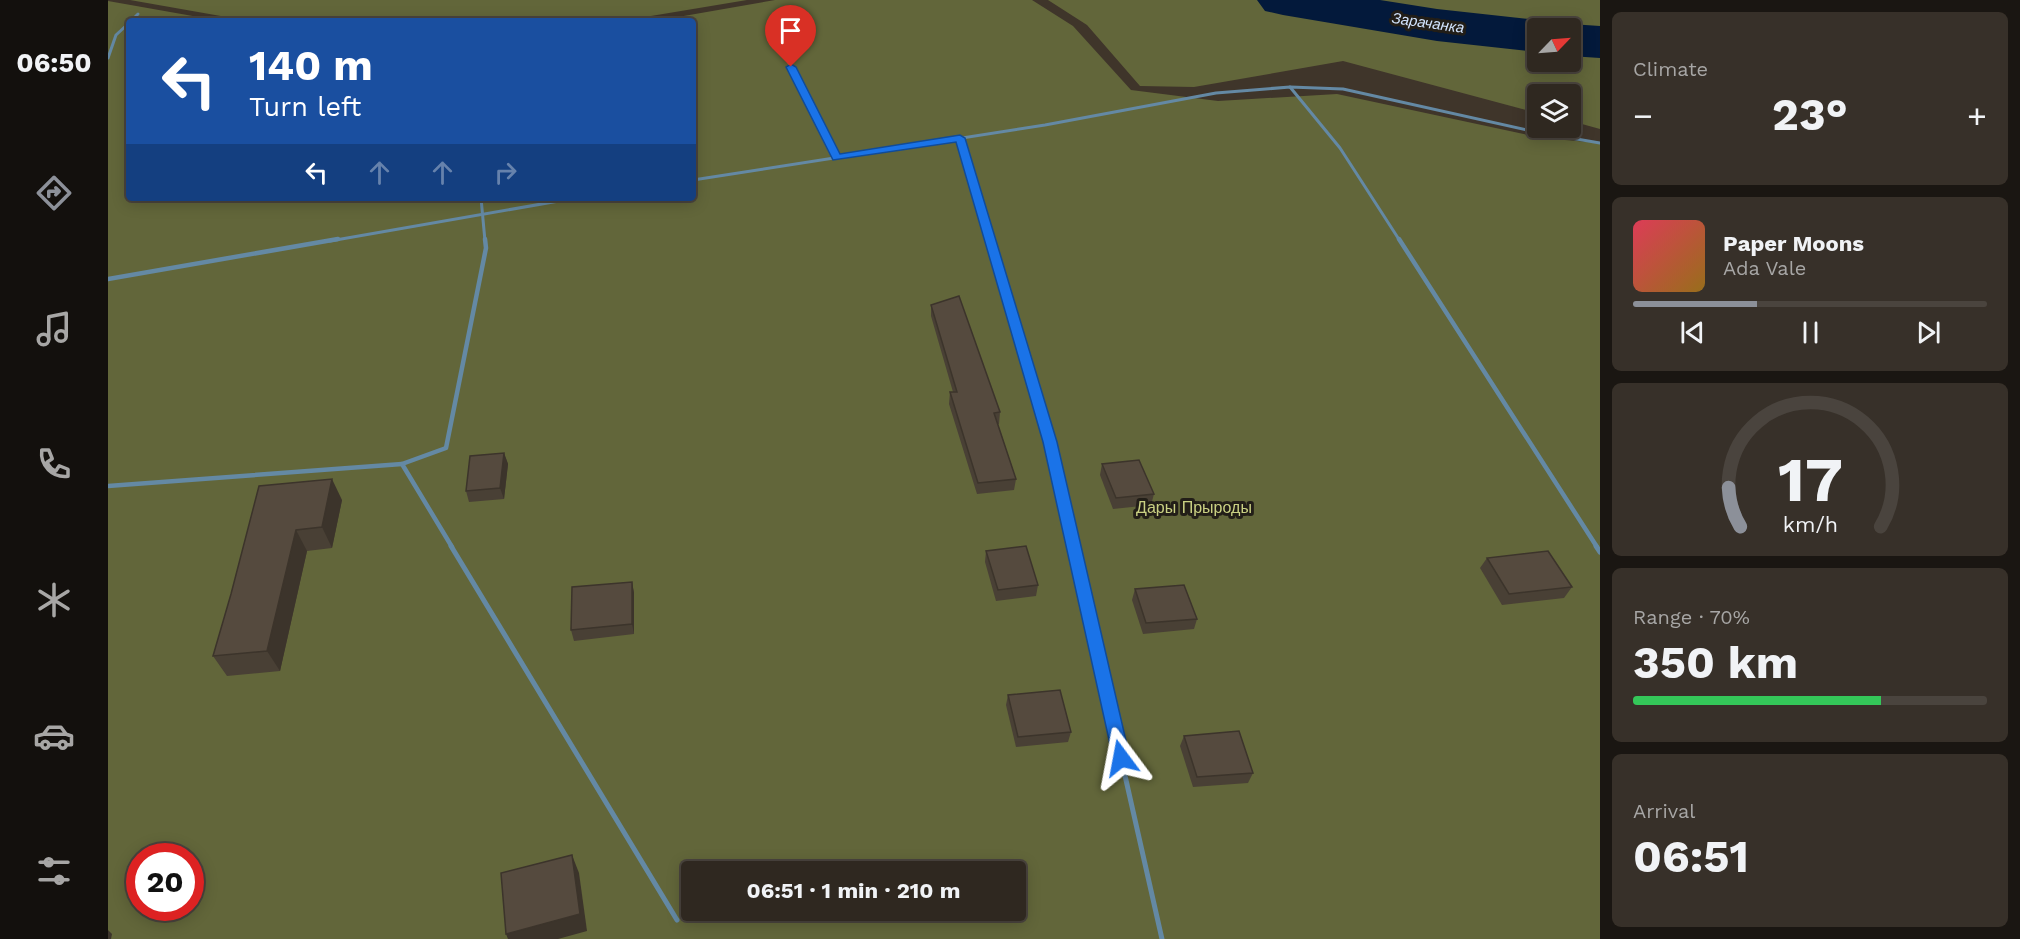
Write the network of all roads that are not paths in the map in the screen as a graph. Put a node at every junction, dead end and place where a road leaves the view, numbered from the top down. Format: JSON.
{"nodes":[{"id":1,"x":138,"y":14,"type":"dead end"},
{"id":2,"x":134,"y":18,"type":"edge"},
{"id":3,"x":126,"y":26,"type":"edge"},
{"id":4,"x":782,"y":49,"type":"dead end"},
{"id":5,"x":108,"y":58,"type":"edge"},
{"id":6,"x":1290,"y":87,"type":"junction"},
{"id":7,"x":960,"y":138,"type":"junction"},
{"id":8,"x":1600,"y":143,"type":"edge"},
{"id":9,"x":837,"y":158,"type":"junction"},
{"id":10,"x":696,"y":180,"type":"edge"},
{"id":11,"x":481,"y":201,"type":"edge"},
{"id":12,"x":556,"y":201,"type":"edge"},
{"id":13,"x":483,"y":212,"type":"junction"},
{"id":14,"x":108,"y":279,"type":"edge"},
{"id":15,"x":402,"y":464,"type":"junction"},
{"id":16,"x":108,"y":486,"type":"edge"},
{"id":17,"x":1600,"y":552,"type":"edge"},
{"id":18,"x":677,"y":920,"type":"dead end"},
{"id":19,"x":1162,"y":939,"type":"edge"}],
"edges":[{"from":1,"to":2,"type":"lane"},
{"from":3,"to":5,"type":"lane"},
{"from":4,"to":9,"type":"lane"},
{"from":6,"to":7,"type":"lane"},
{"from":6,"to":8,"type":"lane"},
{"from":6,"to":17,"type":"lane"},
{"from":7,"to":9,"type":"lane"},
{"from":7,"to":19,"type":"lane"},
{"from":9,"to":10,"type":"lane"},
{"from":11,"to":13,"type":"lane"},
{"from":12,"to":13,"type":"lane"},
{"from":13,"to":14,"type":"lane"},
{"from":13,"to":15,"type":"lane"},
{"from":15,"to":16,"type":"lane"},
{"from":15,"to":18,"type":"lane"}]}
